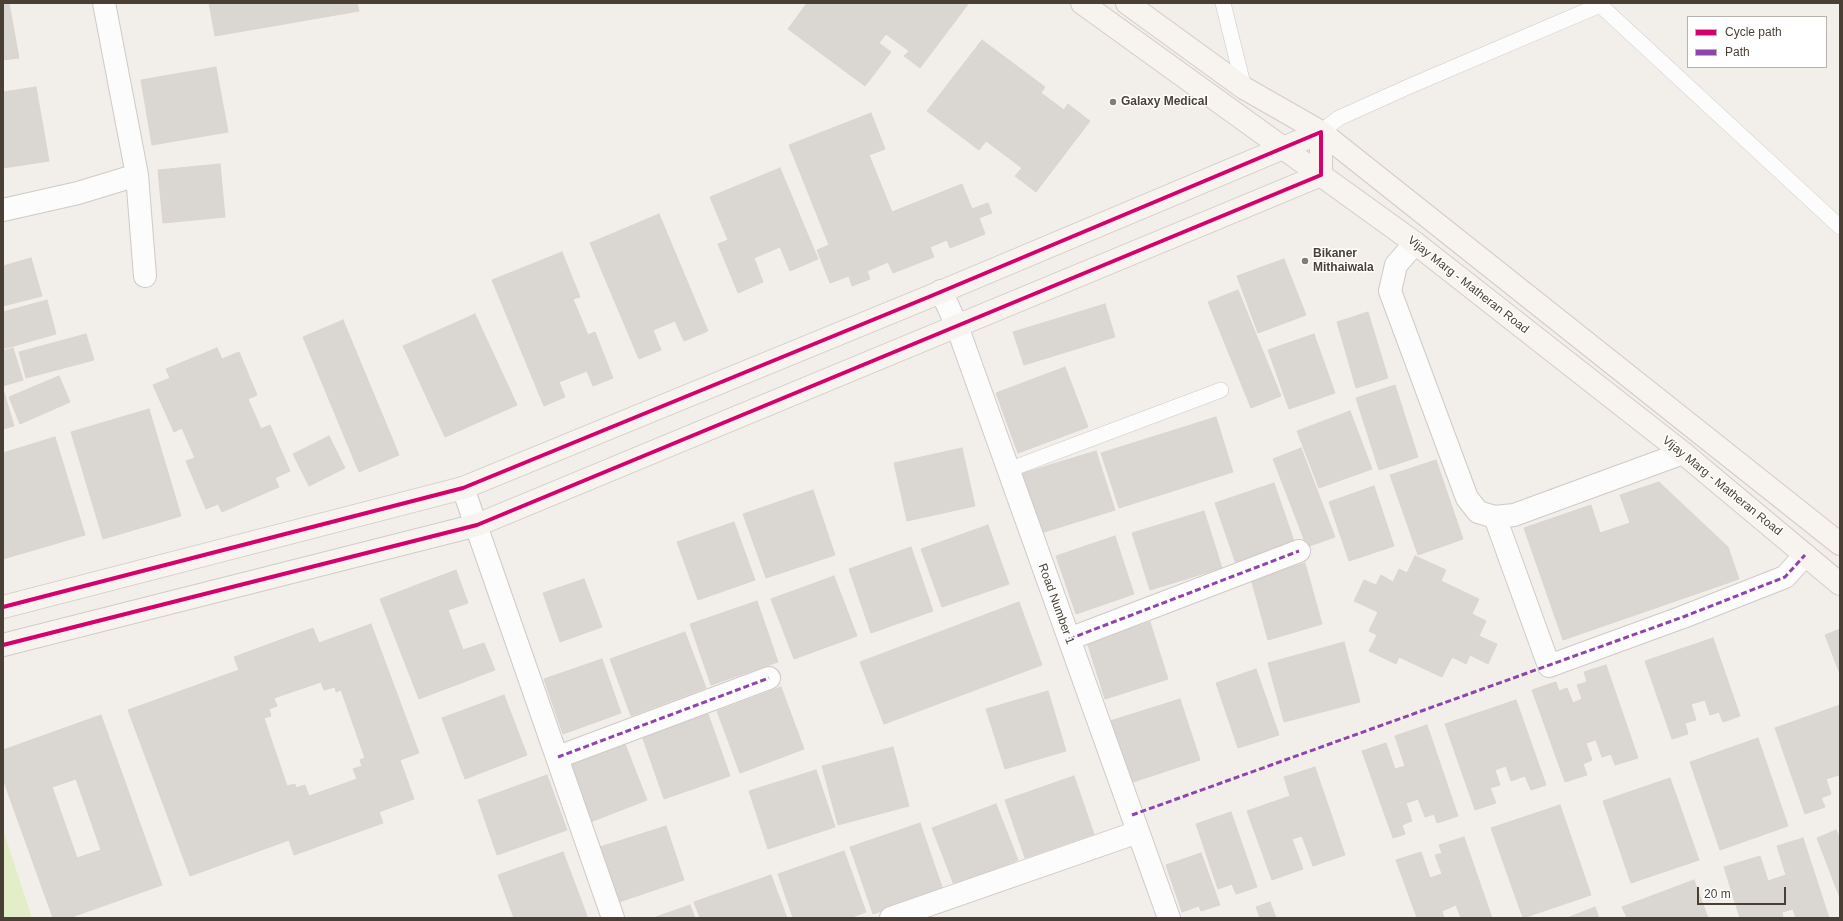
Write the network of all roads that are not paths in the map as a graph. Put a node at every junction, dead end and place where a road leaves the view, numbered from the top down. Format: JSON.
{"nodes":[{"id":1,"x":104,"y":3,"type":"edge"},
{"id":2,"x":1082,"y":3,"type":"edge"},
{"id":3,"x":1127,"y":3,"type":"edge"},
{"id":4,"x":1223,"y":3,"type":"edge"},
{"id":5,"x":1244,"y":88,"type":"junction"},
{"id":6,"x":1321,"y":132,"type":"junction"},
{"id":7,"x":1284,"y":149,"type":"junction"},
{"id":8,"x":137,"y":175,"type":"junction"},
{"id":9,"x":1322,"y":175,"type":"junction"},
{"id":10,"x":3,"y":210,"type":"edge"},
{"id":11,"x":1840,"y":227,"type":"edge"},
{"id":12,"x":1414,"y":243,"type":"junction"},
{"id":13,"x":145,"y":276,"type":"dead end"},
{"id":14,"x":941,"y":291,"type":"junction"},
{"id":15,"x":957,"y":326,"type":"junction"},
{"id":16,"x":1221,"y":390,"type":"dead end"},
{"id":17,"x":1683,"y":454,"type":"junction"},
{"id":18,"x":1008,"y":470,"type":"junction"},
{"id":19,"x":463,"y":488,"type":"junction"},
{"id":20,"x":1495,"y":516,"type":"junction"},
{"id":21,"x":477,"y":524,"type":"junction"},
{"id":22,"x":1840,"y":544,"type":"edge"},
{"id":23,"x":1299,"y":551,"type":"dead end"},
{"id":24,"x":1805,"y":555,"type":"junction"},
{"id":25,"x":1840,"y":584,"type":"edge"},
{"id":26,"x":3,"y":607,"type":"edge"},
{"id":27,"x":1069,"y":639,"type":"junction"},
{"id":28,"x":3,"y":645,"type":"edge"},
{"id":29,"x":769,"y":678,"type":"dead end"},
{"id":30,"x":558,"y":757,"type":"junction"},
{"id":31,"x":1138,"y":832,"type":"junction"},
{"id":32,"x":613,"y":918,"type":"edge"},
{"id":33,"x":891,"y":918,"type":"edge"},
{"id":34,"x":1169,"y":918,"type":"edge"}],
"edges":[{"from":1,"to":8,"type":"street"},
{"from":2,"to":7,"type":"street","name":"Vijay Marg - Matheran Road"},
{"from":3,"to":5,"type":"street"},
{"from":4,"to":5,"type":"lane"},
{"from":5,"to":6,"type":"street"},
{"from":6,"to":7,"type":"street"},
{"from":6,"to":9,"type":"street"},
{"from":6,"to":11,"type":"lane"},
{"from":6,"to":22,"type":"street"},
{"from":7,"to":9,"type":"street","name":"Vijay Marg - Matheran Road"},
{"from":7,"to":14,"type":"street"},
{"from":8,"to":10,"type":"street"},
{"from":8,"to":13,"type":"street"},
{"from":9,"to":12,"type":"street","name":"Vijay Marg - Matheran Road"},
{"from":9,"to":15,"type":"street"},
{"from":12,"to":17,"type":"street","name":"Vijay Marg - Matheran Road"},
{"from":12,"to":20,"type":"street"},
{"from":14,"to":15,"type":"street","name":"Road Number 1"},
{"from":14,"to":19,"type":"street"},
{"from":15,"to":18,"type":"street","name":"Road Number 1"},
{"from":15,"to":21,"type":"street"},
{"from":16,"to":18,"type":"lane"},
{"from":17,"to":20,"type":"street"},
{"from":17,"to":24,"type":"street","name":"Vijay Marg - Matheran Road"},
{"from":18,"to":27,"type":"street","name":"Road Number 1"},
{"from":19,"to":21,"type":"street"},
{"from":19,"to":26,"type":"street"},
{"from":20,"to":24,"type":"street"},
{"from":21,"to":28,"type":"street"},
{"from":21,"to":30,"type":"street"},
{"from":23,"to":27,"type":"street"},
{"from":24,"to":25,"type":"street","name":"Vijay Marg - Matheran Road"},
{"from":27,"to":31,"type":"street","name":"Road Number 1"},
{"from":29,"to":30,"type":"street"},
{"from":30,"to":32,"type":"street"},
{"from":31,"to":33,"type":"street"},
{"from":31,"to":34,"type":"street","name":"Road Number 1"}]}
